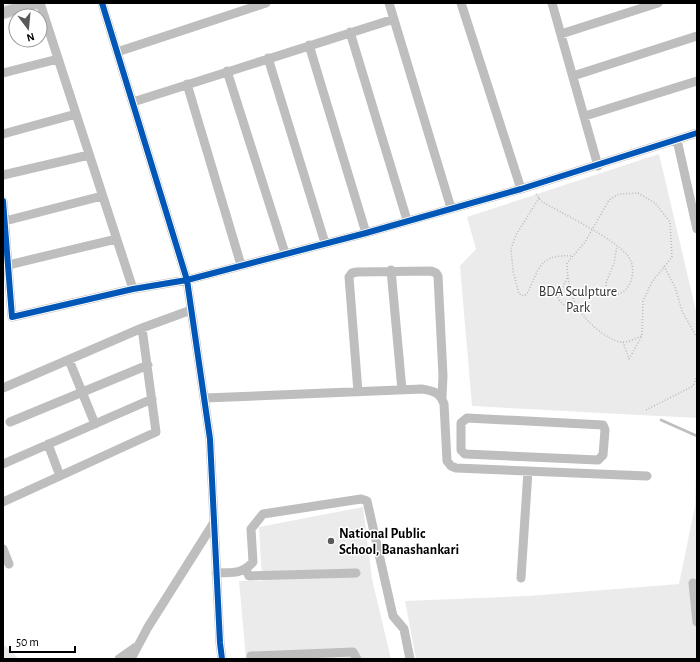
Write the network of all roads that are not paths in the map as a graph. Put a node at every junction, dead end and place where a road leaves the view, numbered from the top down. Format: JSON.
{"nodes":[{"id":1,"x":36,"y":3,"type":"edge"},
{"id":2,"x":40,"y":3,"type":"edge"},
{"id":3,"x":102,"y":3,"type":"edge"},
{"id":4,"x":266,"y":3,"type":"edge"},
{"id":5,"x":389,"y":3,"type":"edge"},
{"id":6,"x":460,"y":3,"type":"edge"},
{"id":7,"x":552,"y":3,"type":"edge"},
{"id":8,"x":658,"y":3,"type":"edge"},
{"id":9,"x":3,"y":13,"type":"edge"},
{"id":10,"x":394,"y":19,"type":"junction"},
{"id":11,"x":350,"y":32,"type":"junction"},
{"id":12,"x":561,"y":34,"type":"junction"},
{"id":13,"x":697,"y":36,"type":"edge"},
{"id":14,"x":309,"y":45,"type":"junction"},
{"id":15,"x":117,"y":52,"type":"junction"},
{"id":16,"x":268,"y":58,"type":"junction"},
{"id":17,"x":58,"y":59,"type":"junction"},
{"id":18,"x":227,"y":71,"type":"junction"},
{"id":19,"x":3,"y":73,"type":"edge"},
{"id":20,"x":573,"y":76,"type":"junction"},
{"id":21,"x":697,"y":81,"type":"edge"},
{"id":22,"x":186,"y":84,"type":"junction"},
{"id":23,"x":133,"y":102,"type":"junction"},
{"id":24,"x":76,"y":114,"type":"junction"},
{"id":25,"x":585,"y":116,"type":"junction"},
{"id":26,"x":697,"y":133,"type":"edge"},
{"id":27,"x":3,"y":134,"type":"edge"},
{"id":28,"x":677,"y":140,"type":"junction"},
{"id":29,"x":89,"y":155,"type":"junction"},
{"id":30,"x":598,"y":166,"type":"junction"},
{"id":31,"x":3,"y":175,"type":"edge"},
{"id":32,"x":526,"y":187,"type":"junction"},
{"id":33,"x":102,"y":196,"type":"junction"},
{"id":34,"x":3,"y":201,"type":"edge"},
{"id":35,"x":451,"y":208,"type":"junction"},
{"id":36,"x":407,"y":220,"type":"junction"},
{"id":37,"x":5,"y":221,"type":"junction"},
{"id":38,"x":697,"y":229,"type":"edge"},
{"id":39,"x":366,"y":232,"type":"junction"},
{"id":40,"x":116,"y":238,"type":"junction"},
{"id":41,"x":325,"y":243,"type":"junction"},
{"id":42,"x":284,"y":253,"type":"junction"},
{"id":43,"x":8,"y":265,"type":"junction"},
{"id":44,"x":241,"y":265,"type":"junction"},
{"id":45,"x":391,"y":270,"type":"junction"},
{"id":46,"x":187,"y":280,"type":"junction"},
{"id":47,"x":133,"y":289,"type":"junction"},
{"id":48,"x":190,"y":308,"type":"junction"},
{"id":49,"x":142,"y":328,"type":"junction"},
{"id":50,"x":69,"y":360,"type":"junction"},
{"id":51,"x":148,"y":365,"type":"junction"},
{"id":52,"x":3,"y":388,"type":"edge"},
{"id":53,"x":402,"y":390,"type":"junction"},
{"id":54,"x":82,"y":392,"type":"junction"},
{"id":55,"x":358,"y":392,"type":"junction"},
{"id":56,"x":442,"y":397,"type":"junction"},
{"id":57,"x":205,"y":398,"type":"junction"},
{"id":58,"x":152,"y":399,"type":"junction"},
{"id":59,"x":10,"y":422,"type":"dead end"},
{"id":60,"x":96,"y":424,"type":"junction"},
{"id":61,"x":48,"y":444,"type":"junction"},
{"id":62,"x":557,"y":458,"type":"junction"},
{"id":63,"x":3,"y":464,"type":"edge"},
{"id":64,"x":528,"y":471,"type":"junction"},
{"id":65,"x":556,"y":472,"type":"junction"},
{"id":66,"x":60,"y":476,"type":"junction"},
{"id":67,"x":647,"y":476,"type":"dead end"},
{"id":68,"x":3,"y":502,"type":"edge"},
{"id":69,"x":213,"y":524,"type":"junction"},
{"id":70,"x":3,"y":549,"type":"edge"},
{"id":71,"x":9,"y":564,"type":"dead end"},
{"id":72,"x":246,"y":570,"type":"junction"},
{"id":73,"x":216,"y":573,"type":"junction"},
{"id":74,"x":356,"y":573,"type":"dead end"},
{"id":75,"x":521,"y":578,"type":"dead end"},
{"id":76,"x":693,"y":583,"type":"dead end"},
{"id":77,"x":697,"y":622,"type":"edge"},
{"id":78,"x":136,"y":647,"type":"junction"},
{"id":79,"x":119,"y":659,"type":"edge"},
{"id":80,"x":131,"y":659,"type":"edge"},
{"id":81,"x":222,"y":659,"type":"edge"},
{"id":82,"x":251,"y":659,"type":"edge"},
{"id":83,"x":357,"y":659,"type":"edge"},
{"id":84,"x":410,"y":659,"type":"edge"}],
"edges":[{"from":1,"to":9,"type":"main road"},
{"from":2,"to":17,"type":"street"},
{"from":3,"to":15,"type":"street"},
{"from":4,"to":15,"type":"street"},
{"from":5,"to":10,"type":"street"},
{"from":6,"to":32,"type":"street"},
{"from":7,"to":12,"type":"street"},
{"from":8,"to":12,"type":"street"},
{"from":10,"to":11,"type":"street"},
{"from":10,"to":35,"type":"street"},
{"from":11,"to":14,"type":"street"},
{"from":11,"to":36,"type":"street"},
{"from":12,"to":20,"type":"street"},
{"from":13,"to":20,"type":"street"},
{"from":14,"to":16,"type":"street"},
{"from":14,"to":39,"type":"street"},
{"from":15,"to":23,"type":"street"},
{"from":16,"to":18,"type":"street"},
{"from":16,"to":41,"type":"street"},
{"from":17,"to":19,"type":"street"},
{"from":17,"to":24,"type":"street"},
{"from":18,"to":22,"type":"street"},
{"from":18,"to":42,"type":"street"},
{"from":20,"to":25,"type":"street"},
{"from":21,"to":25,"type":"street"},
{"from":22,"to":23,"type":"street"},
{"from":22,"to":44,"type":"street"},
{"from":23,"to":46,"type":"street"},
{"from":24,"to":27,"type":"street"},
{"from":24,"to":29,"type":"street"},
{"from":25,"to":30,"type":"street"},
{"from":26,"to":28,"type":"street"},
{"from":28,"to":30,"type":"street"},
{"from":28,"to":38,"type":"street"},
{"from":29,"to":31,"type":"street"},
{"from":29,"to":33,"type":"street"},
{"from":30,"to":32,"type":"street"},
{"from":32,"to":35,"type":"street"},
{"from":33,"to":37,"type":"street"},
{"from":33,"to":40,"type":"street"},
{"from":34,"to":37,"type":"street"},
{"from":35,"to":36,"type":"street"},
{"from":36,"to":39,"type":"street"},
{"from":37,"to":43,"type":"street"},
{"from":39,"to":41,"type":"street"},
{"from":40,"to":43,"type":"street"},
{"from":40,"to":47,"type":"street"},
{"from":41,"to":42,"type":"street"},
{"from":42,"to":44,"type":"street"},
{"from":43,"to":47,"type":"street"},
{"from":44,"to":46,"type":"street"},
{"from":45,"to":53,"type":"street"},
{"from":45,"to":55,"type":"street"},
{"from":45,"to":56,"type":"street"},
{"from":46,"to":47,"type":"street"},
{"from":46,"to":48,"type":"street"},
{"from":48,"to":49,"type":"street"},
{"from":48,"to":57,"type":"street"},
{"from":49,"to":50,"type":"street"},
{"from":49,"to":51,"type":"street"},
{"from":50,"to":52,"type":"street"},
{"from":50,"to":54,"type":"street"},
{"from":51,"to":54,"type":"street"},
{"from":51,"to":58,"type":"street"},
{"from":53,"to":55,"type":"street"},
{"from":53,"to":56,"type":"street"},
{"from":54,"to":59,"type":"street"},
{"from":54,"to":60,"type":"street"},
{"from":55,"to":57,"type":"street"},
{"from":56,"to":64,"type":"street"},
{"from":57,"to":69,"type":"street"},
{"from":58,"to":60,"type":"street"},
{"from":58,"to":66,"type":"street"},
{"from":60,"to":61,"type":"street"},
{"from":61,"to":63,"type":"street"},
{"from":61,"to":66,"type":"street"},
{"from":62,"to":62,"type":"street"},
{"from":62,"to":65,"type":"street"},
{"from":64,"to":65,"type":"street"},
{"from":64,"to":75,"type":"street"},
{"from":65,"to":67,"type":"street"},
{"from":66,"to":68,"type":"street"},
{"from":69,"to":73,"type":"street"},
{"from":69,"to":78,"type":"street"},
{"from":70,"to":71,"type":"street"},
{"from":72,"to":73,"type":"street"},
{"from":72,"to":74,"type":"street"},
{"from":72,"to":84,"type":"street"},
{"from":73,"to":81,"type":"street"},
{"from":76,"to":77,"type":"street"},
{"from":78,"to":79,"type":"street"},
{"from":78,"to":80,"type":"street"},
{"from":82,"to":83,"type":"street"}]}
